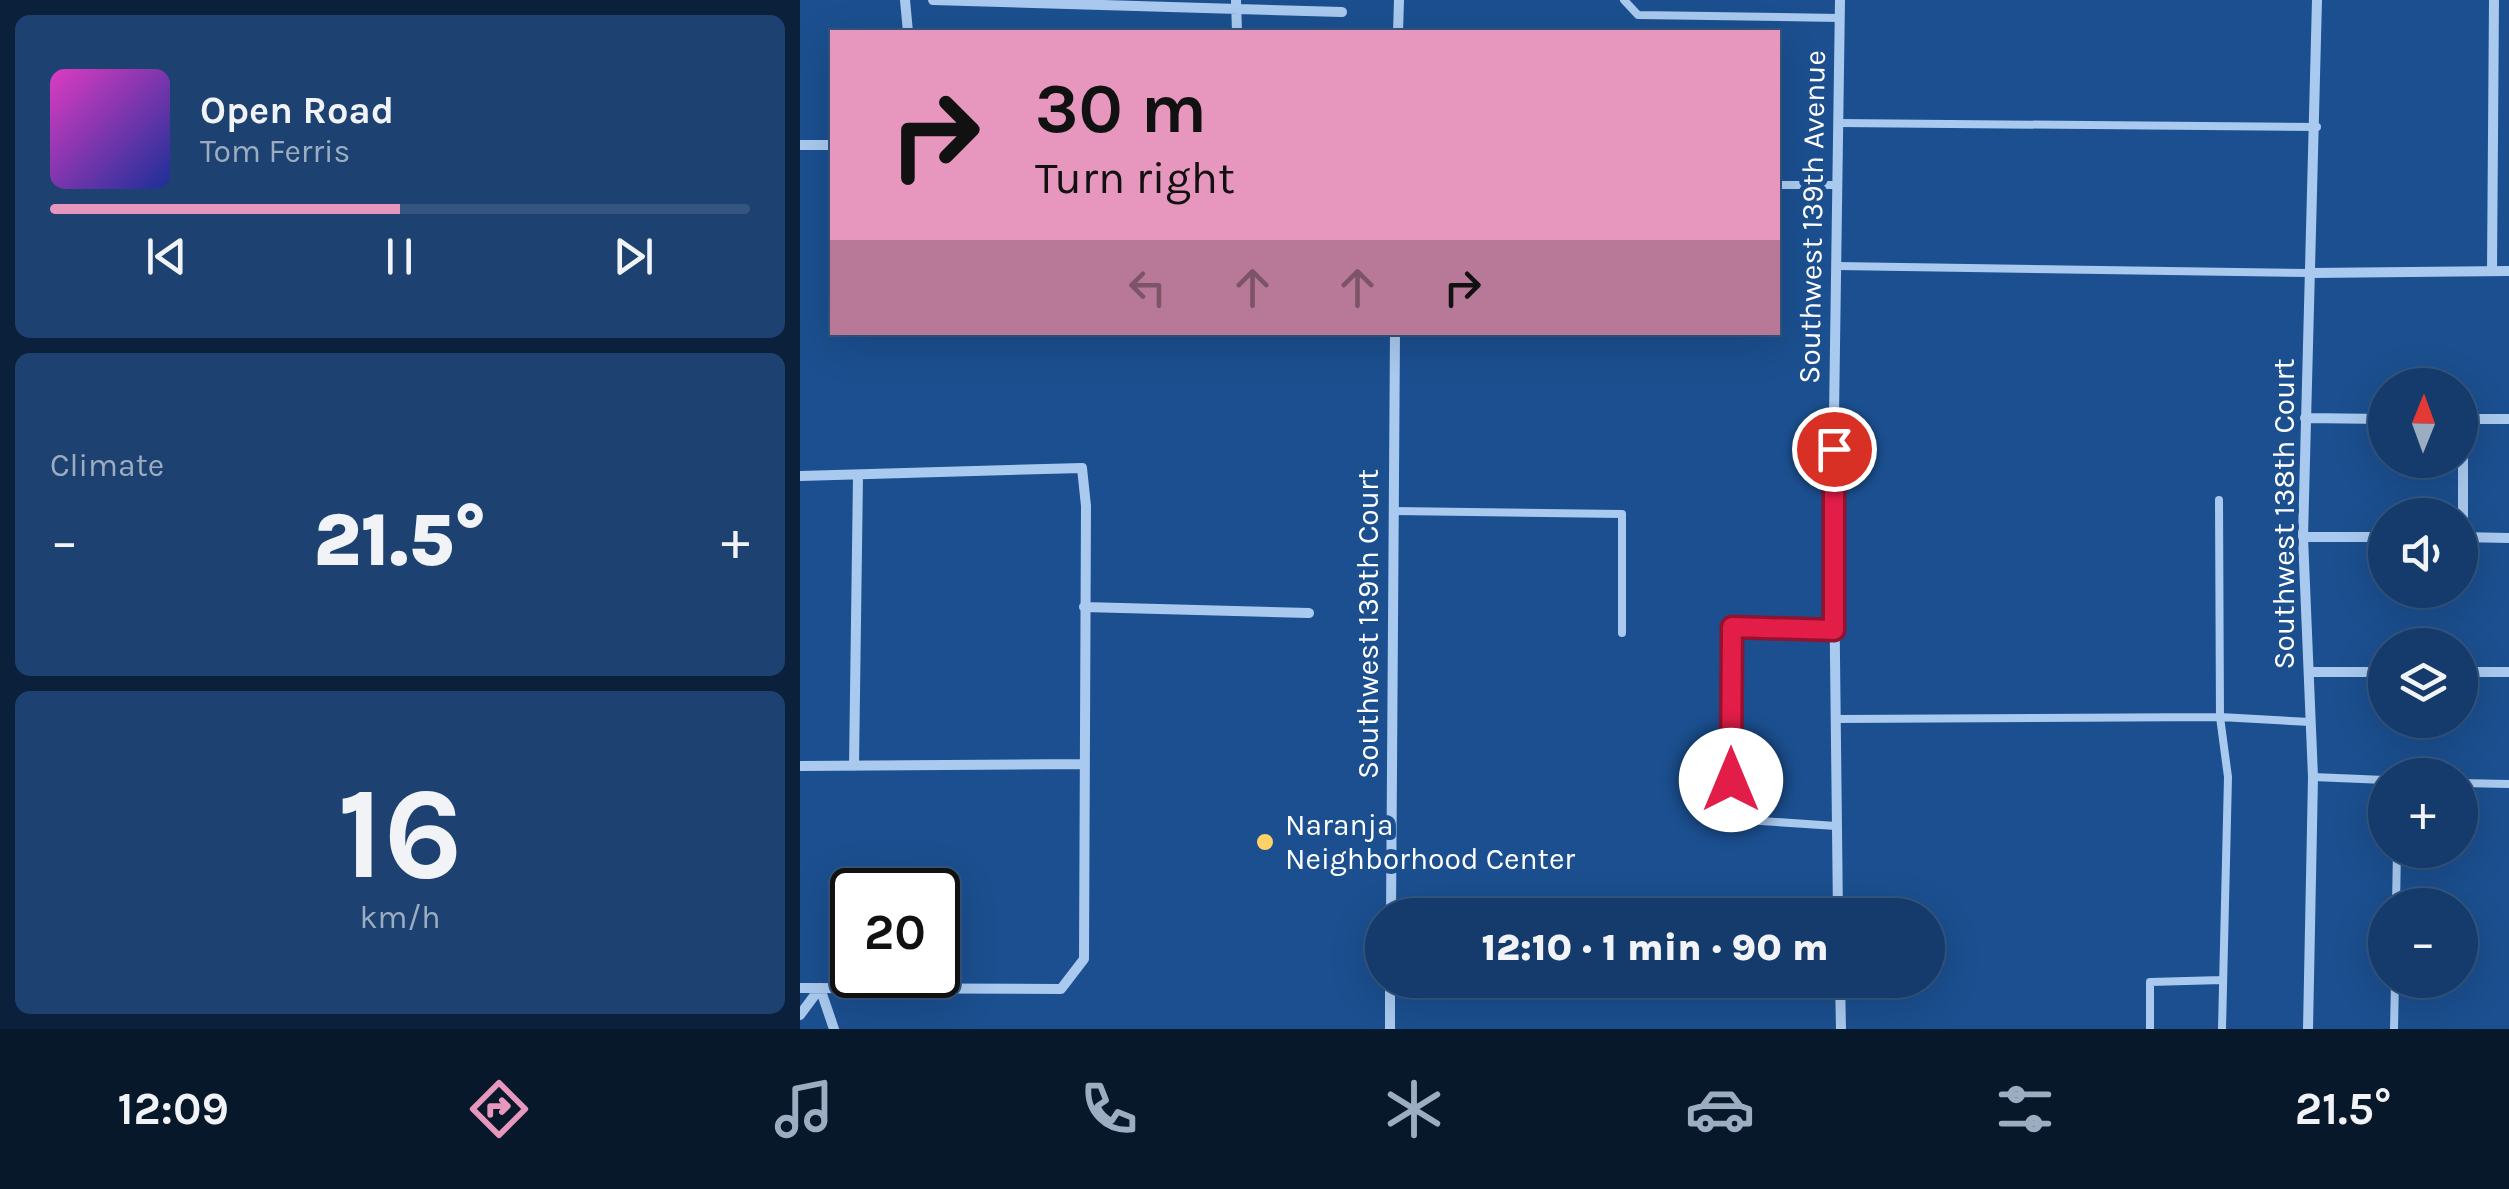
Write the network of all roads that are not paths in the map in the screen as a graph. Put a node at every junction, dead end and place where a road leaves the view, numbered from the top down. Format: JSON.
{"nodes":[{"id":1,"x":905,"y":0,"type":"edge"},
{"id":2,"x":933,"y":0,"type":"edge"},
{"id":3,"x":1398,"y":0,"type":"edge"},
{"id":4,"x":1624,"y":0,"type":"edge"},
{"id":5,"x":1840,"y":0,"type":"edge"},
{"id":6,"x":2317,"y":0,"type":"edge"},
{"id":7,"x":2494,"y":0,"type":"edge"},
{"id":8,"x":1005,"y":1,"type":"edge"},
{"id":9,"x":1236,"y":4,"type":"edge"},
{"id":10,"x":1342,"y":12,"type":"dead end"},
{"id":11,"x":1840,"y":18,"type":"junction"},
{"id":12,"x":908,"y":30,"type":"edge"},
{"id":13,"x":1236,"y":30,"type":"edge"},
{"id":14,"x":1398,"y":30,"type":"edge"},
{"id":15,"x":1838,"y":123,"type":"junction"},
{"id":16,"x":2317,"y":127,"type":"junction"},
{"id":17,"x":800,"y":145,"type":"edge"},
{"id":18,"x":830,"y":146,"type":"edge"},
{"id":19,"x":1780,"y":185,"type":"edge"},
{"id":20,"x":1837,"y":185,"type":"junction"},
{"id":21,"x":1836,"y":266,"type":"junction"},
{"id":22,"x":2492,"y":271,"type":"junction"},
{"id":23,"x":2509,"y":271,"type":"edge"},
{"id":24,"x":2311,"y":273,"type":"junction"},
{"id":25,"x":1396,"y":335,"type":"edge"},
{"id":26,"x":2304,"y":418,"type":"junction"},
{"id":27,"x":2368,"y":419,"type":"edge"},
{"id":28,"x":2478,"y":419,"type":"edge"},
{"id":29,"x":2509,"y":419,"type":"edge"},
{"id":30,"x":800,"y":476,"type":"edge"},
{"id":31,"x":858,"y":476,"type":"junction"},
{"id":32,"x":2219,"y":500,"type":"dead end"},
{"id":33,"x":1394,"y":512,"type":"junction"},
{"id":34,"x":2304,"y":537,"type":"junction"},
{"id":35,"x":2368,"y":537,"type":"edge"},
{"id":36,"x":2478,"y":538,"type":"edge"},
{"id":37,"x":2509,"y":538,"type":"edge"},
{"id":38,"x":1084,"y":607,"type":"junction"},
{"id":39,"x":1309,"y":614,"type":"dead end"},
{"id":40,"x":1834,"y":630,"type":"junction"},
{"id":41,"x":1622,"y":633,"type":"dead end"},
{"id":42,"x":2308,"y":672,"type":"junction"},
{"id":43,"x":2368,"y":672,"type":"edge"},
{"id":44,"x":2478,"y":672,"type":"edge"},
{"id":45,"x":2509,"y":672,"type":"edge"},
{"id":46,"x":2220,"y":717,"type":"junction"},
{"id":47,"x":1835,"y":719,"type":"junction"},
{"id":48,"x":2310,"y":722,"type":"junction"},
{"id":49,"x":1082,"y":764,"type":"junction"},
{"id":50,"x":800,"y":766,"type":"edge"},
{"id":51,"x":854,"y":766,"type":"junction"},
{"id":52,"x":2314,"y":777,"type":"junction"},
{"id":53,"x":2368,"y":779,"type":"edge"},
{"id":54,"x":2478,"y":783,"type":"edge"},
{"id":55,"x":2509,"y":784,"type":"edge"},
{"id":56,"x":1836,"y":826,"type":"junction"},
{"id":57,"x":1391,"y":898,"type":"edge"},
{"id":58,"x":1838,"y":898,"type":"edge"},
{"id":59,"x":2222,"y":980,"type":"junction"},
{"id":60,"x":800,"y":988,"type":"edge"},
{"id":61,"x":820,"y":988,"type":"junction"},
{"id":62,"x":1390,"y":998,"type":"edge"},
{"id":63,"x":1841,"y":998,"type":"edge"},
{"id":64,"x":2395,"y":998,"type":"edge"},
{"id":65,"x":800,"y":1016,"type":"edge"},
{"id":66,"x":1842,"y":1028,"type":"edge"},
{"id":67,"x":834,"y":1029,"type":"edge"},
{"id":68,"x":1390,"y":1029,"type":"edge"},
{"id":69,"x":2150,"y":1029,"type":"edge"},
{"id":70,"x":2222,"y":1029,"type":"edge"},
{"id":71,"x":2308,"y":1029,"type":"edge"},
{"id":72,"x":2394,"y":1029,"type":"edge"}],
"edges":[{"from":1,"to":12,"type":"street"},
{"from":2,"to":8,"type":"street"},
{"from":3,"to":14,"type":"street"},
{"from":4,"to":11,"type":"lane"},
{"from":5,"to":11,"type":"street","name":"Southwest 139th Avenue"},
{"from":6,"to":16,"type":"street","name":"Southwest 138th Court"},
{"from":7,"to":22,"type":"street"},
{"from":8,"to":9,"type":"street"},
{"from":9,"to":10,"type":"street"},
{"from":9,"to":13,"type":"street"},
{"from":11,"to":15,"type":"street","name":"Southwest 139th Avenue"},
{"from":15,"to":16,"type":"lane"},
{"from":15,"to":20,"type":"street","name":"Southwest 139th Avenue"},
{"from":16,"to":24,"type":"street","name":"Southwest 138th Court"},
{"from":17,"to":18,"type":"street"},
{"from":19,"to":20,"type":"lane"},
{"from":20,"to":21,"type":"street","name":"Southwest 139th Avenue"},
{"from":21,"to":24,"type":"lane"},
{"from":21,"to":40,"type":"street","name":"Southwest 139th Avenue"},
{"from":22,"to":23,"type":"street"},
{"from":22,"to":24,"type":"street"},
{"from":24,"to":26,"type":"street","name":"Southwest 138th Court"},
{"from":25,"to":33,"type":"street","name":"Southwest 139th Court"},
{"from":26,"to":27,"type":"street"},
{"from":26,"to":34,"type":"street","name":"Southwest 138th Court"},
{"from":28,"to":29,"type":"street"},
{"from":30,"to":31,"type":"street"},
{"from":31,"to":38,"type":"street"},
{"from":31,"to":51,"type":"street"},
{"from":32,"to":46,"type":"lane"},
{"from":33,"to":41,"type":"lane"},
{"from":33,"to":57,"type":"street","name":"Southwest 139th Court"},
{"from":34,"to":35,"type":"street"},
{"from":34,"to":42,"type":"street","name":"Southwest 138th Court"},
{"from":36,"to":37,"type":"street"},
{"from":38,"to":39,"type":"street"},
{"from":38,"to":49,"type":"street"},
{"from":40,"to":47,"type":"street","name":"Southwest 139th Avenue"},
{"from":40,"to":56,"type":"lane"},
{"from":42,"to":43,"type":"street"},
{"from":42,"to":48,"type":"street","name":"Southwest 138th Court"},
{"from":44,"to":45,"type":"street"},
{"from":46,"to":47,"type":"lane"},
{"from":46,"to":48,"type":"lane"},
{"from":46,"to":59,"type":"lane"},
{"from":47,"to":56,"type":"street","name":"Southwest 139th Avenue"},
{"from":48,"to":52,"type":"street","name":"Southwest 138th Court"},
{"from":49,"to":51,"type":"street"},
{"from":49,"to":61,"type":"street"},
{"from":50,"to":51,"type":"street"},
{"from":52,"to":53,"type":"lane"},
{"from":52,"to":71,"type":"street","name":"Southwest 138th Court"},
{"from":54,"to":55,"type":"lane"},
{"from":56,"to":58,"type":"street","name":"Southwest 139th Avenue"},
{"from":59,"to":69,"type":"lane"},
{"from":59,"to":70,"type":"lane"},
{"from":60,"to":61,"type":"street"},
{"from":61,"to":65,"type":"street"},
{"from":61,"to":67,"type":"street"},
{"from":62,"to":68,"type":"street"},
{"from":63,"to":66,"type":"street"},
{"from":64,"to":72,"type":"lane"}]}
